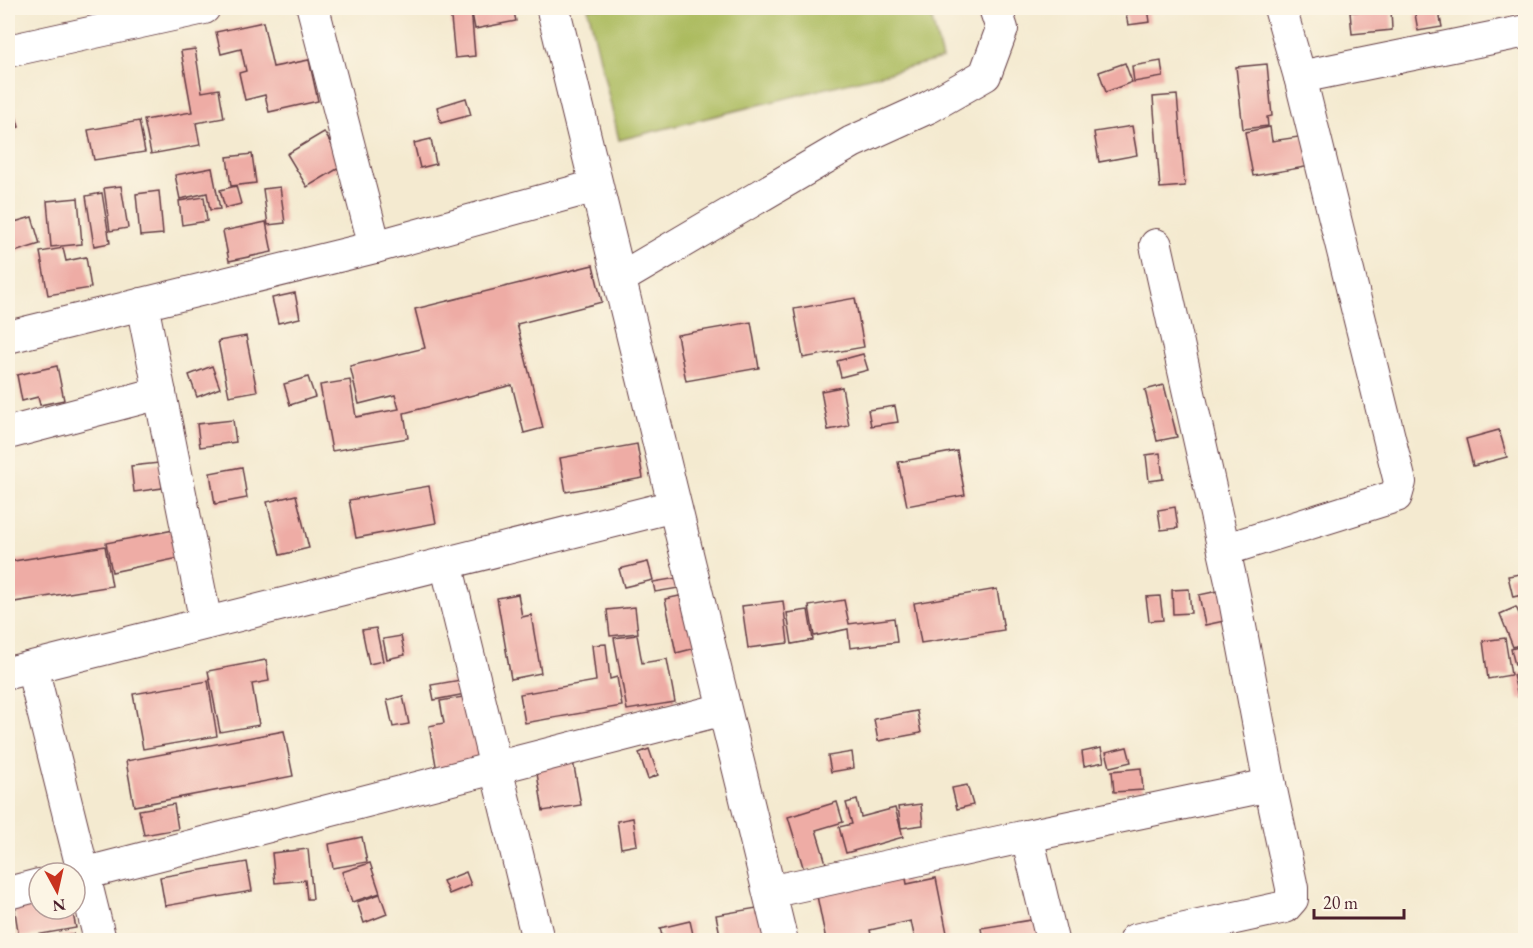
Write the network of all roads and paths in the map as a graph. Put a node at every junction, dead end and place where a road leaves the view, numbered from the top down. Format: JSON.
{"nodes":[{"id":1,"x":204,"y":8,"type":"edge"},
{"id":2,"x":313,"y":8,"type":"edge"},
{"id":3,"x":553,"y":8,"type":"edge"},
{"id":4,"x":995,"y":8,"type":"edge"},
{"id":5,"x":1280,"y":8,"type":"edge"},
{"id":6,"x":1526,"y":31,"type":"edge"},
{"id":7,"x":8,"y":51,"type":"edge"},
{"id":8,"x":1300,"y":77,"type":"junction"},
{"id":9,"x":596,"y":186,"type":"junction"},
{"id":10,"x":1156,"y":245,"type":"dead end"},
{"id":11,"x":375,"y":247,"type":"junction"},
{"id":12,"x":619,"y":279,"type":"junction"},
{"id":13,"x":142,"y":304,"type":"junction"},
{"id":14,"x":8,"y":336,"type":"edge"},
{"id":15,"x":160,"y":393,"type":"junction"},
{"id":16,"x":8,"y":433,"type":"edge"},
{"id":17,"x":674,"y":506,"type":"junction"},
{"id":18,"x":1224,"y":549,"type":"junction"},
{"id":19,"x":446,"y":563,"type":"junction"},
{"id":20,"x":206,"y":623,"type":"junction"},
{"id":21,"x":20,"y":670,"type":"edge"},
{"id":22,"x":724,"y":709,"type":"junction"},
{"id":23,"x":495,"y":768,"type":"junction"},
{"id":24,"x":1270,"y":785,"type":"junction"},
{"id":25,"x":1027,"y":836,"type":"junction"},
{"id":26,"x":75,"y":861,"type":"edge"},
{"id":27,"x":87,"y":873,"type":"edge"},
{"id":28,"x":27,"y":888,"type":"edge"},
{"id":29,"x":769,"y":892,"type":"junction"},
{"id":30,"x":8,"y":893,"type":"edge"},
{"id":31,"x":87,"y":900,"type":"edge"},
{"id":32,"x":100,"y":940,"type":"edge"},
{"id":33,"x":538,"y":940,"type":"edge"},
{"id":34,"x":781,"y":940,"type":"edge"},
{"id":35,"x":1052,"y":940,"type":"edge"},
{"id":36,"x":1135,"y":940,"type":"edge"}],
"edges":[{"from":1,"to":7,"type":"street"},
{"from":2,"to":11,"type":"street"},
{"from":3,"to":9,"type":"street"},
{"from":4,"to":12,"type":"street"},
{"from":5,"to":8,"type":"street"},
{"from":6,"to":8,"type":"street"},
{"from":8,"to":18,"type":"street"},
{"from":9,"to":11,"type":"street"},
{"from":9,"to":12,"type":"street"},
{"from":10,"to":18,"type":"street"},
{"from":11,"to":13,"type":"street"},
{"from":12,"to":17,"type":"street"},
{"from":13,"to":14,"type":"street"},
{"from":13,"to":15,"type":"street"},
{"from":15,"to":16,"type":"street"},
{"from":15,"to":20,"type":"street"},
{"from":17,"to":19,"type":"street"},
{"from":17,"to":22,"type":"street"},
{"from":18,"to":24,"type":"street"},
{"from":19,"to":20,"type":"street"},
{"from":19,"to":23,"type":"street"},
{"from":20,"to":21,"type":"street"},
{"from":21,"to":26,"type":"street"},
{"from":22,"to":23,"type":"street"},
{"from":22,"to":29,"type":"street"},
{"from":23,"to":27,"type":"street"},
{"from":23,"to":33,"type":"street"},
{"from":24,"to":25,"type":"street"},
{"from":24,"to":36,"type":"street"},
{"from":25,"to":29,"type":"street"},
{"from":25,"to":35,"type":"street"},
{"from":28,"to":30,"type":"street"},
{"from":29,"to":34,"type":"street"},
{"from":31,"to":32,"type":"street"}]}
